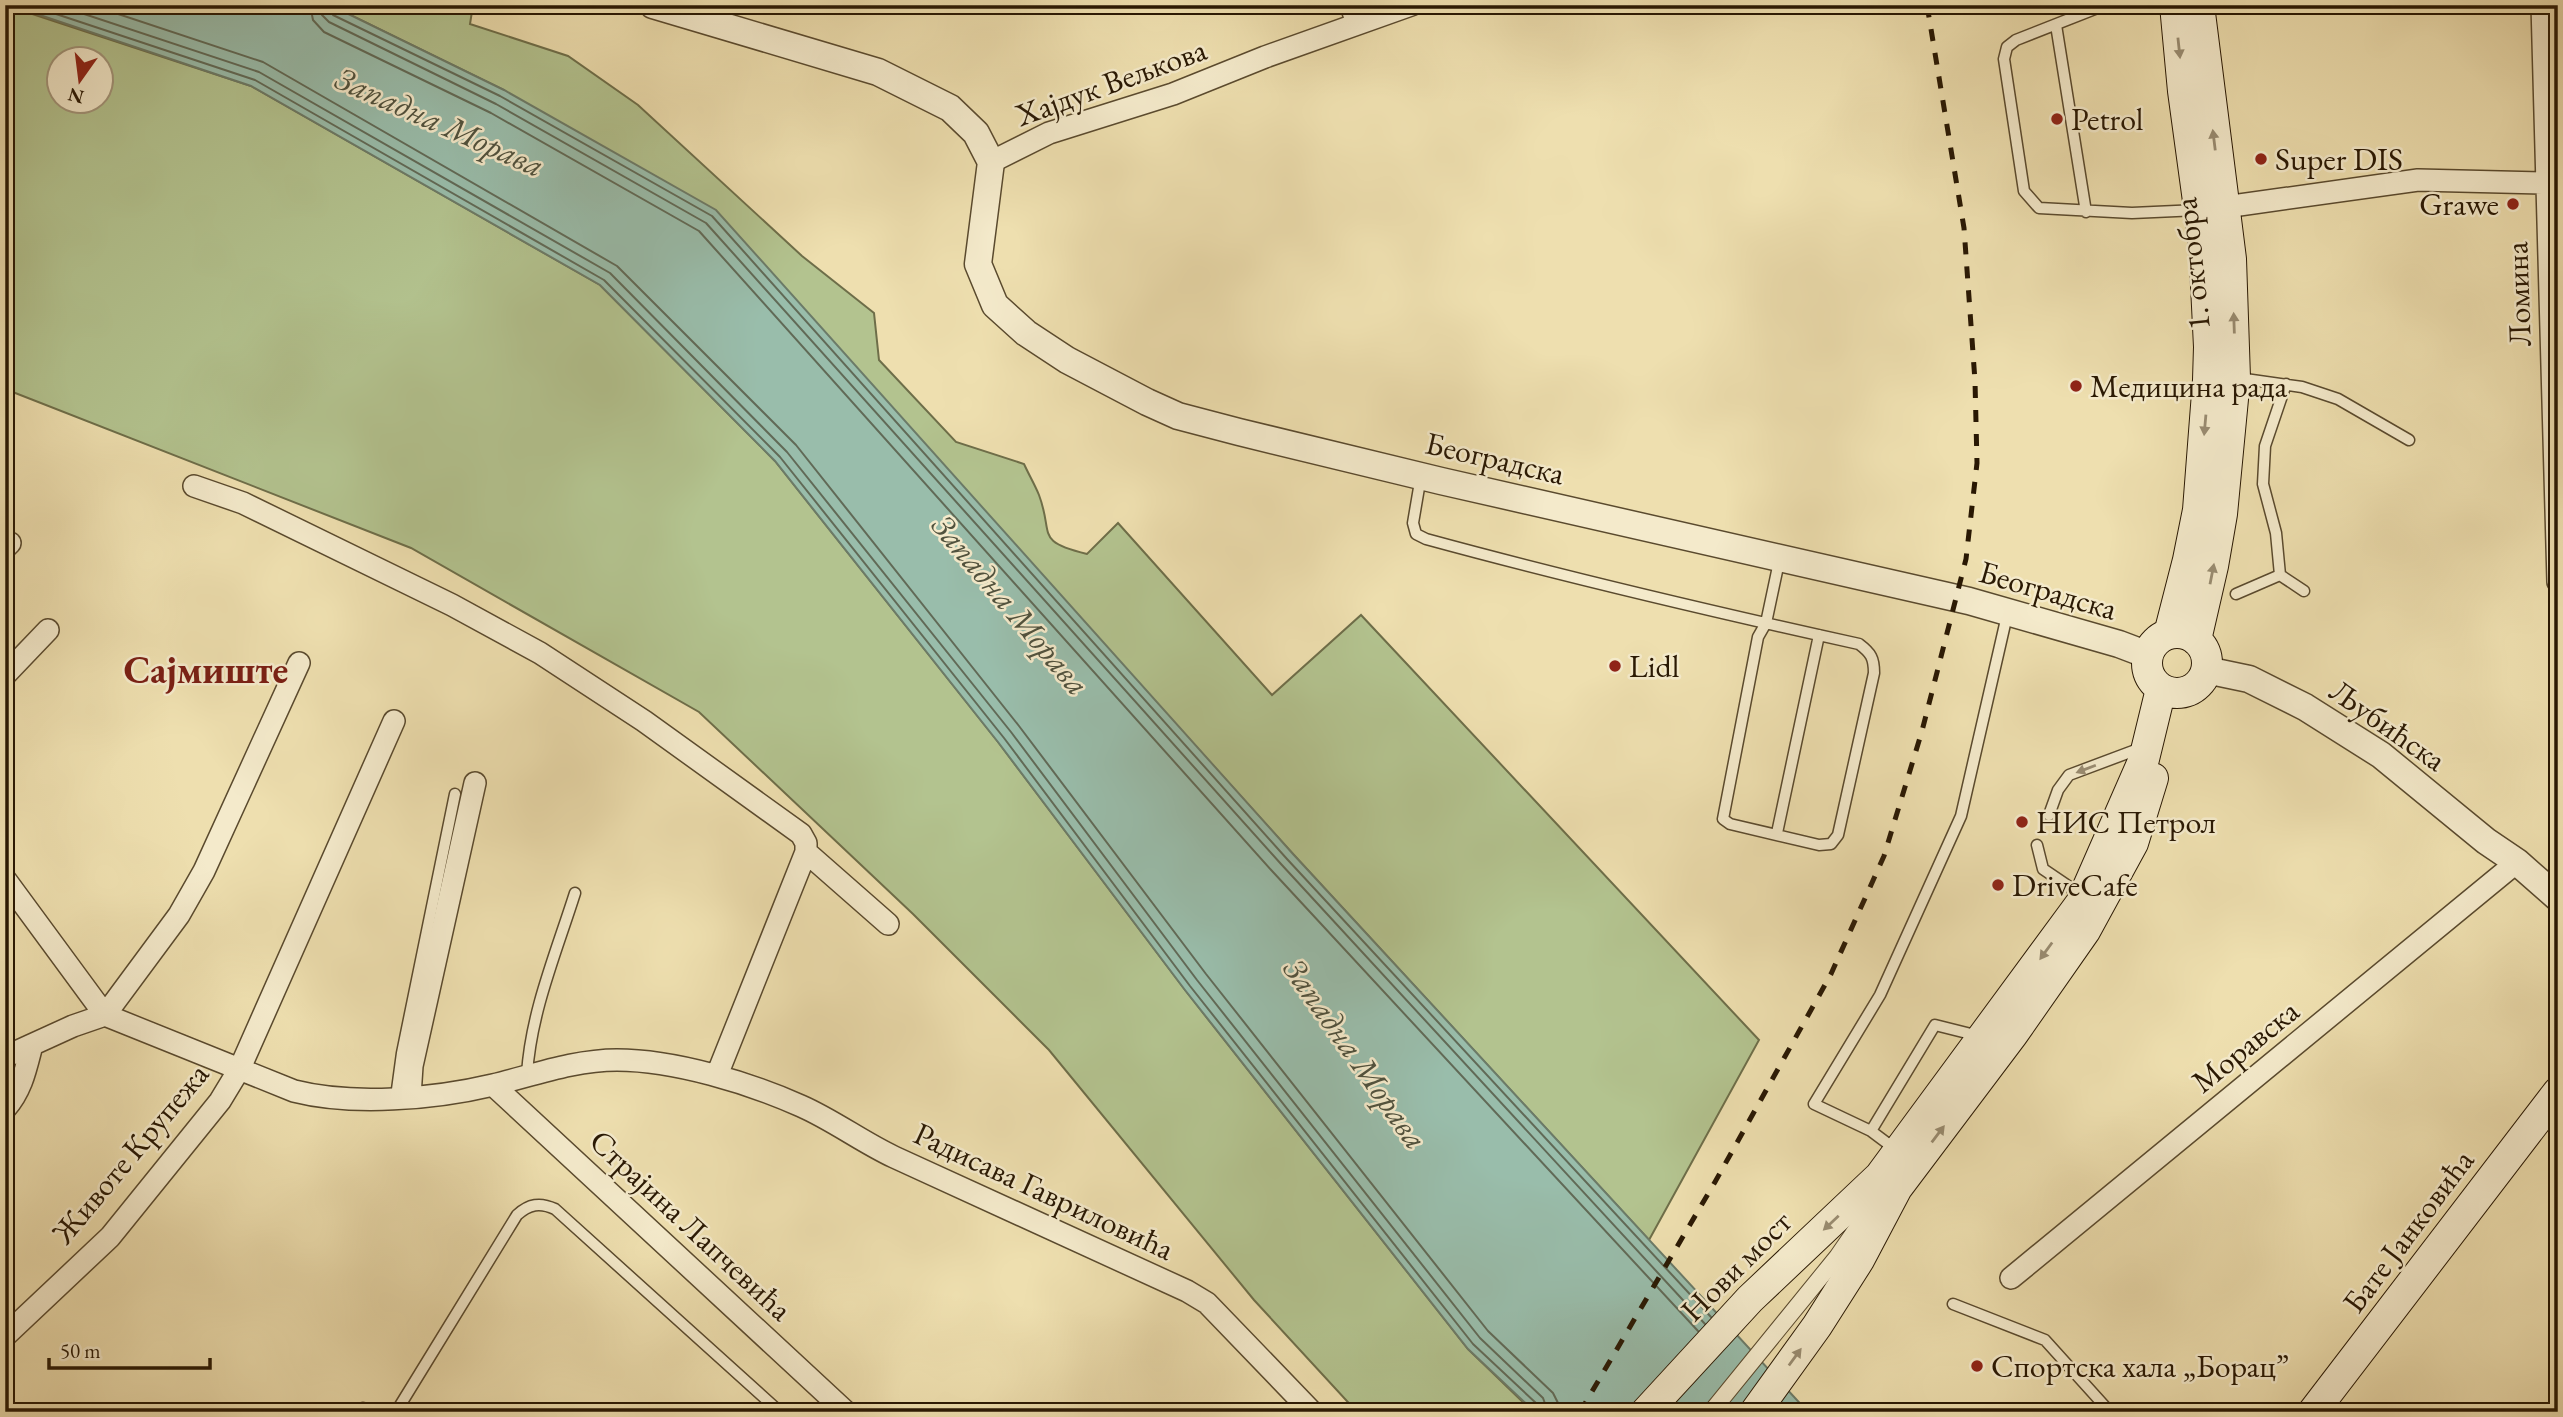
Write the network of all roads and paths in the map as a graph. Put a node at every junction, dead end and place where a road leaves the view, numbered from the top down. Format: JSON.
{"nodes":[{"id":1,"x":653,"y":5,"type":"edge"},
{"id":2,"x":1345,"y":5,"type":"edge"},
{"id":3,"x":1411,"y":5,"type":"edge"},
{"id":4,"x":2105,"y":5,"type":"edge"},
{"id":5,"x":2175,"y":5,"type":"edge"},
{"id":6,"x":2199,"y":5,"type":"edge"},
{"id":7,"x":2542,"y":5,"type":"edge"},
{"id":8,"x":2056,"y":25,"type":"junction"},
{"id":9,"x":1352,"y":26,"type":"junction"},
{"id":10,"x":992,"y":162,"type":"junction"},
{"id":11,"x":2552,"y":183,"type":"edge"},
{"id":12,"x":2211,"y":209,"type":"junction"},
{"id":13,"x":2086,"y":212,"type":"junction"},
{"id":14,"x":2235,"y":377,"type":"junction"},
{"id":15,"x":2286,"y":384,"type":"junction"},
{"id":16,"x":2409,"y":440,"type":"dead end"},
{"id":17,"x":1421,"y":476,"type":"junction"},
{"id":18,"x":194,"y":485,"type":"dead end"},
{"id":19,"x":1780,"y":557,"type":"junction"},
{"id":20,"x":2280,"y":575,"type":"junction"},
{"id":21,"x":2558,"y":582,"type":"edge"},
{"id":22,"x":2304,"y":591,"type":"dead end"},
{"id":23,"x":2236,"y":594,"type":"dead end"},
{"id":24,"x":2008,"y":611,"type":"junction"},
{"id":25,"x":1766,"y":623,"type":"junction"},
{"id":26,"x":48,"y":630,"type":"dead end"},
{"id":27,"x":1819,"y":635,"type":"junction"},
{"id":28,"x":2183,"y":637,"type":"junction"},
{"id":29,"x":2148,"y":655,"type":"junction"},
{"id":30,"x":299,"y":663,"type":"dead end"},
{"id":31,"x":2206,"y":670,"type":"junction"},
{"id":32,"x":5,"y":675,"type":"edge"},
{"id":33,"x":2169,"y":691,"type":"junction"},
{"id":34,"x":394,"y":721,"type":"dead end"},
{"id":35,"x":2146,"y":749,"type":"junction"},
{"id":36,"x":475,"y":783,"type":"dead end"},
{"id":37,"x":455,"y":794,"type":"dead end"},
{"id":38,"x":2049,"y":815,"type":"dead end"},
{"id":39,"x":1777,"y":833,"type":"junction"},
{"id":40,"x":2037,"y":845,"type":"dead end"},
{"id":41,"x":806,"y":852,"type":"junction"},
{"id":42,"x":2517,"y":862,"type":"junction"},
{"id":43,"x":2558,"y":867,"type":"edge"},
{"id":44,"x":5,"y":879,"type":"edge"},
{"id":45,"x":575,"y":893,"type":"dead end"},
{"id":46,"x":2558,"y":898,"type":"edge"},
{"id":47,"x":2081,"y":903,"type":"junction"},
{"id":48,"x":888,"y":924,"type":"dead end"},
{"id":49,"x":105,"y":1016,"type":"junction"},
{"id":50,"x":1982,"y":1037,"type":"junction"},
{"id":51,"x":32,"y":1045,"type":"junction"},
{"id":52,"x":5,"y":1057,"type":"edge"},
{"id":53,"x":240,"y":1068,"type":"junction"},
{"id":54,"x":527,"y":1074,"type":"junction"},
{"id":55,"x":717,"y":1075,"type":"junction"},
{"id":56,"x":493,"y":1085,"type":"junction"},
{"id":57,"x":2558,"y":1091,"type":"edge"},
{"id":58,"x":403,"y":1097,"type":"junction"},
{"id":59,"x":5,"y":1109,"type":"edge"},
{"id":60,"x":1871,"y":1131,"type":"junction"},
{"id":61,"x":1898,"y":1152,"type":"junction"},
{"id":62,"x":1889,"y":1182,"type":"junction"},
{"id":63,"x":2011,"y":1278,"type":"dead end"},
{"id":64,"x":1953,"y":1304,"type":"dead end"},
{"id":65,"x":5,"y":1336,"type":"edge"},
{"id":66,"x":348,"y":1412,"type":"edge"},
{"id":67,"x":379,"y":1412,"type":"edge"},
{"id":68,"x":396,"y":1412,"type":"edge"},
{"id":69,"x":780,"y":1412,"type":"edge"},
{"id":70,"x":846,"y":1412,"type":"edge"},
{"id":71,"x":1311,"y":1412,"type":"edge"},
{"id":72,"x":1646,"y":1412,"type":"edge"},
{"id":73,"x":1711,"y":1412,"type":"edge"},
{"id":74,"x":1755,"y":1412,"type":"edge"},
{"id":75,"x":2110,"y":1412,"type":"edge"},
{"id":76,"x":2314,"y":1412,"type":"edge"}],
"edges":[{"from":1,"to":10,"type":"street"},
{"from":2,"to":9,"type":"lane"},
{"from":3,"to":9,"type":"street","name":"Хајдук Вељкова"},
{"from":4,"to":8,"type":"lane"},
{"from":5,"to":12,"type":"main road","name":"1. октобра","one_way":true},
{"from":12,"to":6,"type":"main road","name":"1. октобра","one_way":true},
{"from":7,"to":11,"type":"street","name":"Ломина"},
{"from":8,"to":13,"type":"lane"},
{"from":8,"to":13,"type":"lane"},
{"from":9,"to":10,"type":"street","name":"Хајдук Вељкова"},
{"from":10,"to":17,"type":"street","name":"Београдска"},
{"from":11,"to":12,"type":"street"},
{"from":11,"to":21,"type":"street","name":"Ломина"},
{"from":12,"to":13,"type":"lane"},
{"from":14,"to":12,"type":"main road","name":"1. октобра","one_way":true},
{"from":12,"to":28,"type":"main road","name":"1. октобра","one_way":true},
{"from":14,"to":15,"type":"lane"},
{"from":28,"to":14,"type":"main road","name":"1. октобра","one_way":true},
{"from":15,"to":16,"type":"lane"},
{"from":15,"to":20,"type":"lane"},
{"from":17,"to":19,"type":"street","name":"Београдска"},
{"from":17,"to":25,"type":"lane"},
{"from":18,"to":41,"type":"street"},
{"from":19,"to":24,"type":"street","name":"Београдска"},
{"from":19,"to":25,"type":"lane"},
{"from":20,"to":22,"type":"lane"},
{"from":20,"to":23,"type":"lane"},
{"from":24,"to":29,"type":"street","name":"Београдска"},
{"from":24,"to":60,"type":"lane"},
{"from":25,"to":27,"type":"lane"},
{"from":25,"to":39,"type":"lane"},
{"from":26,"to":32,"type":"street"},
{"from":27,"to":39,"type":"lane"},
{"from":27,"to":39,"type":"lane"},
{"from":28,"to":29,"type":"main road"},
{"from":28,"to":31,"type":"main road"},
{"from":29,"to":33,"type":"main road"},
{"from":30,"to":49,"type":"street"},
{"from":31,"to":33,"type":"main road"},
{"from":31,"to":42,"type":"street","name":"Љубићска"},
{"from":33,"to":35,"type":"main road"},
{"from":62,"to":33,"type":"main road","one_way":true},
{"from":34,"to":53,"type":"street","name":"Животе Крупежа"},
{"from":35,"to":38,"type":"lane","one_way":true},
{"from":35,"to":47,"type":"main road"},
{"from":36,"to":58,"type":"street"},
{"from":37,"to":58,"type":"lane"},
{"from":40,"to":47,"type":"lane"},
{"from":41,"to":48,"type":"street"},
{"from":41,"to":55,"type":"street"},
{"from":42,"to":43,"type":"street","name":"Љубићска"},
{"from":42,"to":46,"type":"street","name":"Љубићска"},
{"from":42,"to":63,"type":"street","name":"Моравска"},
{"from":44,"to":49,"type":"street"},
{"from":45,"to":54,"type":"lane"},
{"from":47,"to":50,"type":"main road","one_way":true},
{"from":49,"to":51,"type":"street"},
{"from":49,"to":53,"type":"street","name":"Радисава Гавриловића"},
{"from":50,"to":60,"type":"lane"},
{"from":50,"to":61,"type":"main road"},
{"from":51,"to":52,"type":"street"},
{"from":51,"to":59,"type":"street"},
{"from":53,"to":58,"type":"street","name":"Радисава Гавриловића"},
{"from":53,"to":65,"type":"street","name":"Животе Крупежа"},
{"from":54,"to":55,"type":"street","name":"Радисава Гавриловића"},
{"from":54,"to":56,"type":"street","name":"Радисава Гавриловића"},
{"from":55,"to":71,"type":"street","name":"Радисава Гавриловића"},
{"from":56,"to":58,"type":"street","name":"Радисава Гавриловића"},
{"from":56,"to":70,"type":"street","name":"Страјина Лапчевића"},
{"from":57,"to":76,"type":"main road","name":"Бате Јанковића"},
{"from":60,"to":61,"type":"lane"},
{"from":61,"to":62,"type":"main road"},
{"from":62,"to":72,"type":"main road","name":"Нови мост","one_way":true},
{"from":62,"to":73,"type":"street"},
{"from":74,"to":62,"type":"main road","one_way":true},
{"from":64,"to":75,"type":"lane"},
{"from":66,"to":67,"type":"lane"},
{"from":68,"to":69,"type":"lane"}]}
